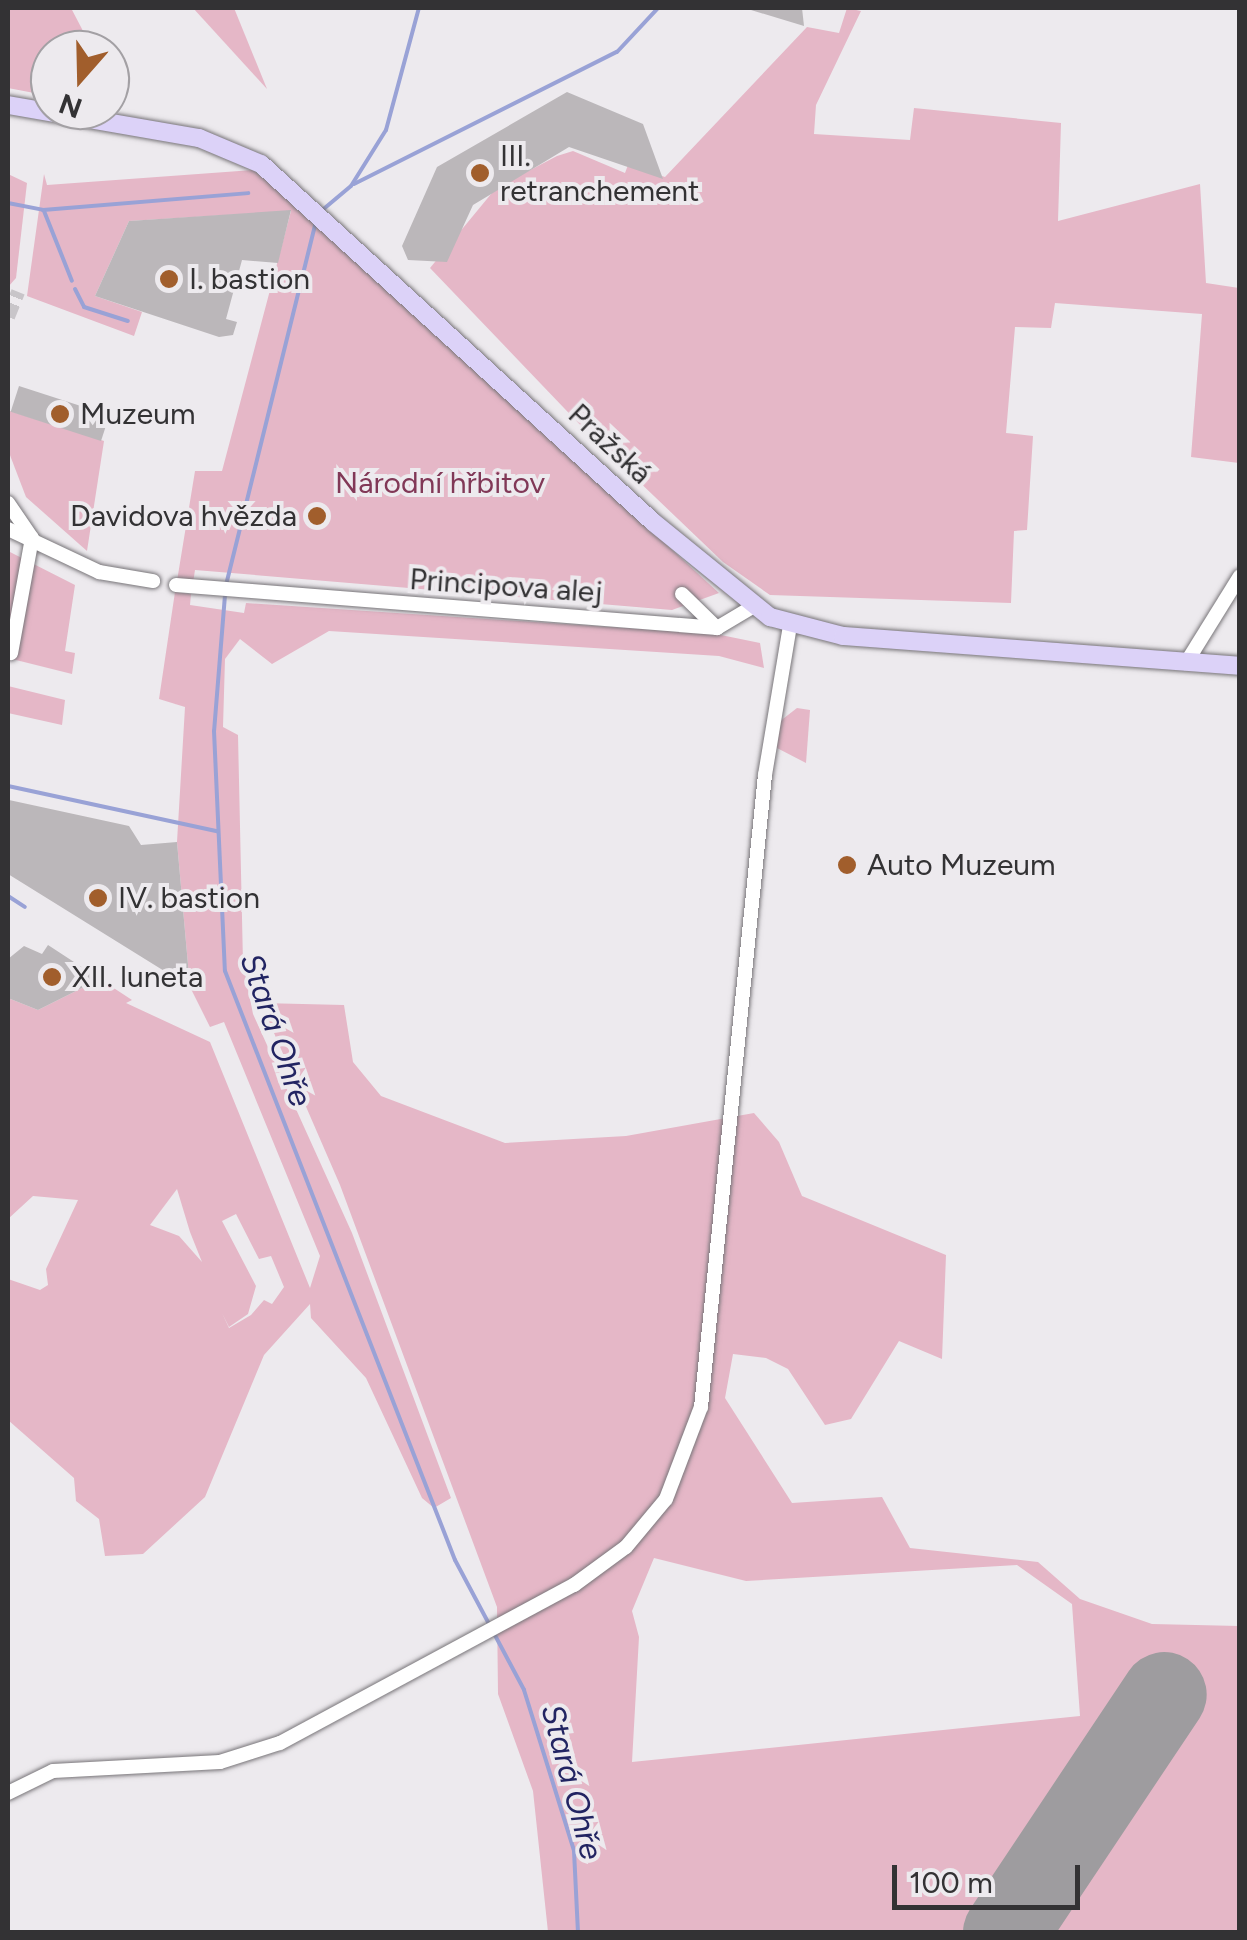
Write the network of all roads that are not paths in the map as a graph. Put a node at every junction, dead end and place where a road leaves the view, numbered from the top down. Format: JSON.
{"nodes":[{"id":1,"x":8,"y":105,"type":"edge"},
{"id":2,"x":8,"y":502,"type":"edge"},
{"id":3,"x":8,"y":529,"type":"edge"},
{"id":4,"x":32,"y":538,"type":"junction"},
{"id":5,"x":1240,"y":576,"type":"edge"},
{"id":6,"x":153,"y":582,"type":"dead end"},
{"id":7,"x":176,"y":585,"type":"dead end"},
{"id":8,"x":682,"y":594,"type":"dead end"},
{"id":9,"x":754,"y":606,"type":"junction"},
{"id":10,"x":790,"y":625,"type":"junction"},
{"id":11,"x":717,"y":628,"type":"junction"},
{"id":12,"x":11,"y":652,"type":"dead end"},
{"id":13,"x":1186,"y":663,"type":"junction"},
{"id":14,"x":1240,"y":666,"type":"edge"},
{"id":15,"x":8,"y":1793,"type":"edge"}],
"edges":[{"from":1,"to":9,"type":"main road","name":"Pražská"},
{"from":2,"to":4,"type":"street"},
{"from":3,"to":4,"type":"street"},
{"from":4,"to":6,"type":"street"},
{"from":4,"to":12,"type":"street"},
{"from":5,"to":13,"type":"street"},
{"from":7,"to":11,"type":"street","name":"Principova alej"},
{"from":8,"to":11,"type":"street"},
{"from":9,"to":10,"type":"main road","name":"Pražská"},
{"from":9,"to":11,"type":"street"},
{"from":10,"to":13,"type":"main road","name":"Pražská"},
{"from":10,"to":15,"type":"street"},
{"from":13,"to":14,"type":"main road","name":"Pražská"}]}
